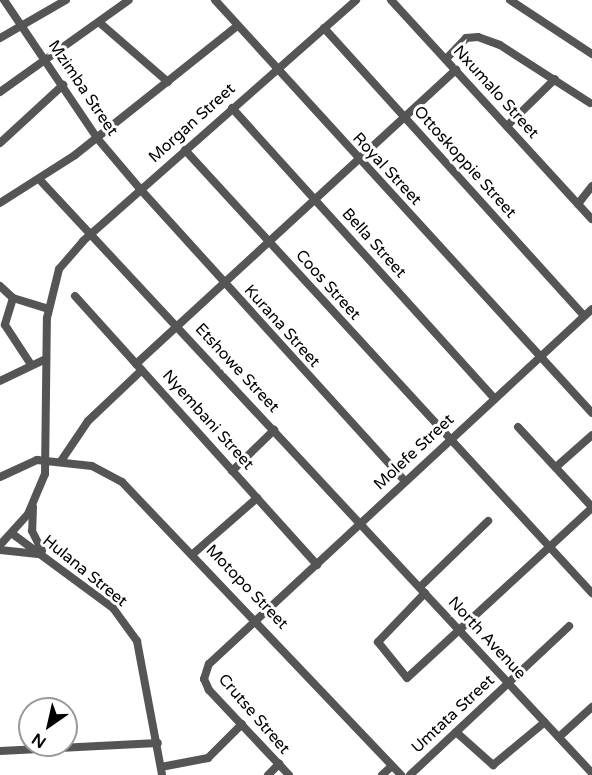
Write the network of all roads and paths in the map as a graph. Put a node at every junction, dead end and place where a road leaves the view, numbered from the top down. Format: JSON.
{"nodes":[{"id":1,"x":4,"y":0,"type":"edge"},
{"id":2,"x":66,"y":0,"type":"edge"},
{"id":3,"x":129,"y":0,"type":"edge"},
{"id":4,"x":215,"y":0,"type":"edge"},
{"id":5,"x":356,"y":0,"type":"edge"},
{"id":6,"x":391,"y":0,"type":"edge"},
{"id":7,"x":510,"y":0,"type":"edge"},
{"id":8,"x":100,"y":23,"type":"junction"},
{"id":9,"x":23,"y":26,"type":"junction"},
{"id":10,"x":237,"y":26,"type":"junction"},
{"id":11,"x":324,"y":27,"type":"junction"},
{"id":12,"x":0,"y":38,"type":"edge"},
{"id":13,"x":592,"y":54,"type":"edge"},
{"id":14,"x":446,"y":59,"type":"junction"},
{"id":15,"x":45,"y":60,"type":"junction"},
{"id":16,"x":276,"y":69,"type":"junction"},
{"id":17,"x":456,"y":70,"type":"junction"},
{"id":18,"x":555,"y":79,"type":"junction"},
{"id":19,"x":168,"y":82,"type":"junction"},
{"id":20,"x":63,"y":86,"type":"junction"},
{"id":21,"x":0,"y":92,"type":"edge"},
{"id":22,"x":591,"y":103,"type":"edge"},
{"id":23,"x":232,"y":108,"type":"junction"},
{"id":24,"x":404,"y":115,"type":"junction"},
{"id":25,"x":507,"y":126,"type":"junction"},
{"id":26,"x":97,"y":138,"type":"junction"},
{"id":27,"x":0,"y":143,"type":"edge"},
{"id":28,"x":185,"y":150,"type":"junction"},
{"id":29,"x":357,"y":158,"type":"junction"},
{"id":30,"x":39,"y":179,"type":"junction"},
{"id":31,"x":592,"y":186,"type":"edge"},
{"id":32,"x":141,"y":190,"type":"junction"},
{"id":33,"x":313,"y":198,"type":"junction"},
{"id":34,"x":0,"y":203,"type":"edge"},
{"id":35,"x":578,"y":204,"type":"junction"},
{"id":36,"x":592,"y":219,"type":"edge"},
{"id":37,"x":92,"y":233,"type":"junction"},
{"id":38,"x":268,"y":240,"type":"junction"},
{"id":39,"x":222,"y":283,"type":"junction"},
{"id":40,"x":0,"y":286,"type":"edge"},
{"id":41,"x":75,"y":296,"type":"dead end"},
{"id":42,"x":13,"y":298,"type":"junction"},
{"id":43,"x":48,"y":309,"type":"junction"},
{"id":44,"x":592,"y":309,"type":"edge"},
{"id":45,"x":584,"y":316,"type":"junction"},
{"id":46,"x":3,"y":320,"type":"edge"},
{"id":47,"x":176,"y":325,"type":"junction"},
{"id":48,"x":540,"y":356,"type":"junction"},
{"id":49,"x":46,"y":359,"type":"junction"},
{"id":50,"x":30,"y":363,"type":"junction"},
{"id":51,"x":139,"y":367,"type":"junction"},
{"id":52,"x":0,"y":381,"type":"edge"},
{"id":53,"x":494,"y":398,"type":"junction"},
{"id":54,"x":592,"y":413,"type":"edge"},
{"id":55,"x":518,"y":427,"type":"dead end"},
{"id":56,"x":274,"y":430,"type":"junction"},
{"id":57,"x":592,"y":435,"type":"edge"},
{"id":58,"x":450,"y":439,"type":"junction"},
{"id":59,"x":47,"y":461,"type":"junction"},
{"id":60,"x":61,"y":461,"type":"junction"},
{"id":61,"x":556,"y":467,"type":"junction"},
{"id":62,"x":232,"y":471,"type":"junction"},
{"id":63,"x":0,"y":477,"type":"edge"},
{"id":64,"x":404,"y":480,"type":"junction"},
{"id":65,"x":258,"y":498,"type":"junction"},
{"id":66,"x":34,"y":504,"type":"junction"},
{"id":67,"x":592,"y":507,"type":"edge"},
{"id":68,"x":488,"y":521,"type":"dead end"},
{"id":69,"x":361,"y":523,"type":"junction"},
{"id":70,"x":14,"y":535,"type":"junction"},
{"id":71,"x":0,"y":545,"type":"edge"},
{"id":72,"x":550,"y":548,"type":"junction"},
{"id":73,"x":0,"y":550,"type":"edge"},
{"id":74,"x":194,"y":553,"type":"junction"},
{"id":75,"x":46,"y":557,"type":"junction"},
{"id":76,"x":317,"y":565,"type":"junction"},
{"id":77,"x":423,"y":590,"type":"junction"},
{"id":78,"x":592,"y":593,"type":"edge"},
{"id":79,"x":257,"y":618,"type":"junction"},
{"id":80,"x":570,"y":626,"type":"dead end"},
{"id":81,"x":461,"y":631,"type":"junction"},
{"id":82,"x":508,"y":682,"type":"junction"},
{"id":83,"x":592,"y":707,"type":"edge"},
{"id":84,"x":545,"y":722,"type":"junction"},
{"id":85,"x":242,"y":724,"type":"junction"},
{"id":86,"x":456,"y":732,"type":"junction"},
{"id":87,"x":559,"y":737,"type":"junction"},
{"id":88,"x":158,"y":743,"type":"junction"},
{"id":89,"x":0,"y":751,"type":"edge"},
{"id":90,"x":279,"y":764,"type":"junction"},
{"id":91,"x":392,"y":766,"type":"junction"},
{"id":92,"x":161,"y":771,"type":"edge"},
{"id":93,"x":592,"y":773,"type":"edge"},
{"id":94,"x":268,"y":775,"type":"edge"},
{"id":95,"x":289,"y":775,"type":"edge"},
{"id":96,"x":382,"y":775,"type":"edge"},
{"id":97,"x":401,"y":775,"type":"edge"},
{"id":98,"x":410,"y":775,"type":"edge"}],
"edges":[{"from":1,"to":9,"type":"street","name":"Mzimba Street"},
{"from":2,"to":9,"type":"street"},
{"from":3,"to":8,"type":"street"},
{"from":4,"to":10,"type":"street","name":"Royal Street"},
{"from":5,"to":11,"type":"street","name":"Morgan Street"},
{"from":6,"to":14,"type":"street","name":"Nxumalo Street"},
{"from":7,"to":13,"type":"street"},
{"from":8,"to":15,"type":"street"},
{"from":8,"to":19,"type":"street"},
{"from":9,"to":12,"type":"street"},
{"from":9,"to":15,"type":"street","name":"Mzimba Street"},
{"from":10,"to":16,"type":"street","name":"Royal Street"},
{"from":10,"to":19,"type":"street"},
{"from":11,"to":16,"type":"street","name":"Morgan Street"},
{"from":11,"to":24,"type":"street","name":"Ottoskoppie Street"},
{"from":14,"to":17,"type":"street","name":"Nxumalo Street"},
{"from":14,"to":18,"type":"street"},
{"from":15,"to":20,"type":"street","name":"Mzimba Street"},
{"from":15,"to":21,"type":"street"},
{"from":16,"to":23,"type":"street","name":"Morgan Street"},
{"from":16,"to":29,"type":"street","name":"Royal Street"},
{"from":17,"to":24,"type":"street"},
{"from":17,"to":25,"type":"street","name":"Nxumalo Street"},
{"from":18,"to":22,"type":"street"},
{"from":18,"to":25,"type":"street"},
{"from":19,"to":26,"type":"street"},
{"from":20,"to":26,"type":"street","name":"Mzimba Street"},
{"from":20,"to":27,"type":"street"},
{"from":23,"to":28,"type":"street","name":"Morgan Street"},
{"from":23,"to":33,"type":"street","name":"Bella Street"},
{"from":24,"to":29,"type":"street"},
{"from":24,"to":45,"type":"street","name":"Ottoskoppie Street"},
{"from":25,"to":35,"type":"street","name":"Nxumalo Street"},
{"from":26,"to":30,"type":"street"},
{"from":26,"to":32,"type":"street","name":"Mzimba Street"},
{"from":28,"to":32,"type":"street","name":"Morgan Street"},
{"from":28,"to":38,"type":"street","name":"Coos Street"},
{"from":29,"to":33,"type":"street"},
{"from":29,"to":48,"type":"street","name":"Royal Street"},
{"from":30,"to":34,"type":"street"},
{"from":30,"to":37,"type":"street","name":"Etshowe Street"},
{"from":31,"to":35,"type":"street"},
{"from":32,"to":37,"type":"street","name":"Morgan Street"},
{"from":32,"to":39,"type":"street","name":"Kurana Street"},
{"from":33,"to":38,"type":"street"},
{"from":33,"to":53,"type":"street","name":"Bella Street"},
{"from":35,"to":36,"type":"street","name":"Nxumalo Street"},
{"from":37,"to":43,"type":"street","name":"Morgan Street"},
{"from":37,"to":47,"type":"street","name":"Etshowe Street"},
{"from":38,"to":39,"type":"street"},
{"from":38,"to":58,"type":"street","name":"Coos Street"},
{"from":39,"to":47,"type":"street"},
{"from":39,"to":64,"type":"street","name":"Kurana Street"},
{"from":40,"to":42,"type":"street"},
{"from":41,"to":51,"type":"street","name":"Nyembani Street"},
{"from":42,"to":43,"type":"street"},
{"from":42,"to":46,"type":"street"},
{"from":43,"to":49,"type":"street"},
{"from":44,"to":45,"type":"street","name":"Molefe Street"},
{"from":45,"to":48,"type":"street","name":"Molefe Street"},
{"from":46,"to":50,"type":"street"},
{"from":47,"to":51,"type":"street"},
{"from":47,"to":56,"type":"street","name":"Etshowe Street"},
{"from":48,"to":53,"type":"street","name":"Molefe Street"},
{"from":48,"to":54,"type":"street","name":"Royal Street"},
{"from":49,"to":50,"type":"street"},
{"from":49,"to":59,"type":"street"},
{"from":50,"to":52,"type":"street"},
{"from":51,"to":60,"type":"street"},
{"from":51,"to":62,"type":"street","name":"Nyembani Street"},
{"from":53,"to":58,"type":"street","name":"Molefe Street"},
{"from":55,"to":61,"type":"street"},
{"from":56,"to":62,"type":"street"},
{"from":56,"to":69,"type":"street","name":"Etshowe Street"},
{"from":57,"to":61,"type":"street"},
{"from":58,"to":64,"type":"street","name":"Molefe Street"},
{"from":58,"to":72,"type":"street","name":"Coos Street"},
{"from":59,"to":60,"type":"street","name":"Motopo Street"},
{"from":59,"to":63,"type":"street","name":"Motopo Street"},
{"from":59,"to":66,"type":"street"},
{"from":60,"to":74,"type":"street","name":"Motopo Street"},
{"from":61,"to":67,"type":"street"},
{"from":62,"to":65,"type":"street","name":"Nyembani Street"},
{"from":64,"to":69,"type":"street","name":"Molefe Street"},
{"from":65,"to":74,"type":"street"},
{"from":65,"to":76,"type":"street","name":"Nyembani Street"},
{"from":66,"to":70,"type":"street"},
{"from":66,"to":75,"type":"street"},
{"from":67,"to":72,"type":"street"},
{"from":68,"to":77,"type":"street"},
{"from":69,"to":76,"type":"street","name":"Molefe Street"},
{"from":69,"to":77,"type":"street","name":"North Avenue"},
{"from":70,"to":71,"type":"street"},
{"from":70,"to":75,"type":"street","name":"Hulana Street"},
{"from":72,"to":78,"type":"street","name":"Coos Street"},
{"from":72,"to":81,"type":"street"},
{"from":73,"to":75,"type":"street"},
{"from":74,"to":79,"type":"street","name":"Motopo Street"},
{"from":75,"to":88,"type":"street","name":"Hulana Street"},
{"from":76,"to":79,"type":"street","name":"Molefe Street"},
{"from":77,"to":81,"type":"street","name":"North Avenue"},
{"from":77,"to":81,"type":"street"},
{"from":79,"to":85,"type":"street","name":"Crutse Street"},
{"from":79,"to":91,"type":"street","name":"Motopo Street"},
{"from":80,"to":82,"type":"street","name":"Umtata Street"},
{"from":81,"to":82,"type":"street","name":"North Avenue"},
{"from":82,"to":84,"type":"street","name":"North Avenue"},
{"from":82,"to":86,"type":"street","name":"Umtata Street"},
{"from":83,"to":87,"type":"street"},
{"from":84,"to":86,"type":"street"},
{"from":84,"to":87,"type":"street","name":"North Avenue"},
{"from":85,"to":90,"type":"street","name":"Crutse Street"},
{"from":85,"to":92,"type":"street"},
{"from":86,"to":98,"type":"street","name":"Umtata Street"},
{"from":87,"to":93,"type":"street","name":"North Avenue"},
{"from":88,"to":89,"type":"street"},
{"from":88,"to":92,"type":"street","name":"Hulana Street"},
{"from":90,"to":94,"type":"street"},
{"from":90,"to":95,"type":"street","name":"Crutse Street"},
{"from":91,"to":96,"type":"street"},
{"from":91,"to":97,"type":"street","name":"Motopo Street"}]}
